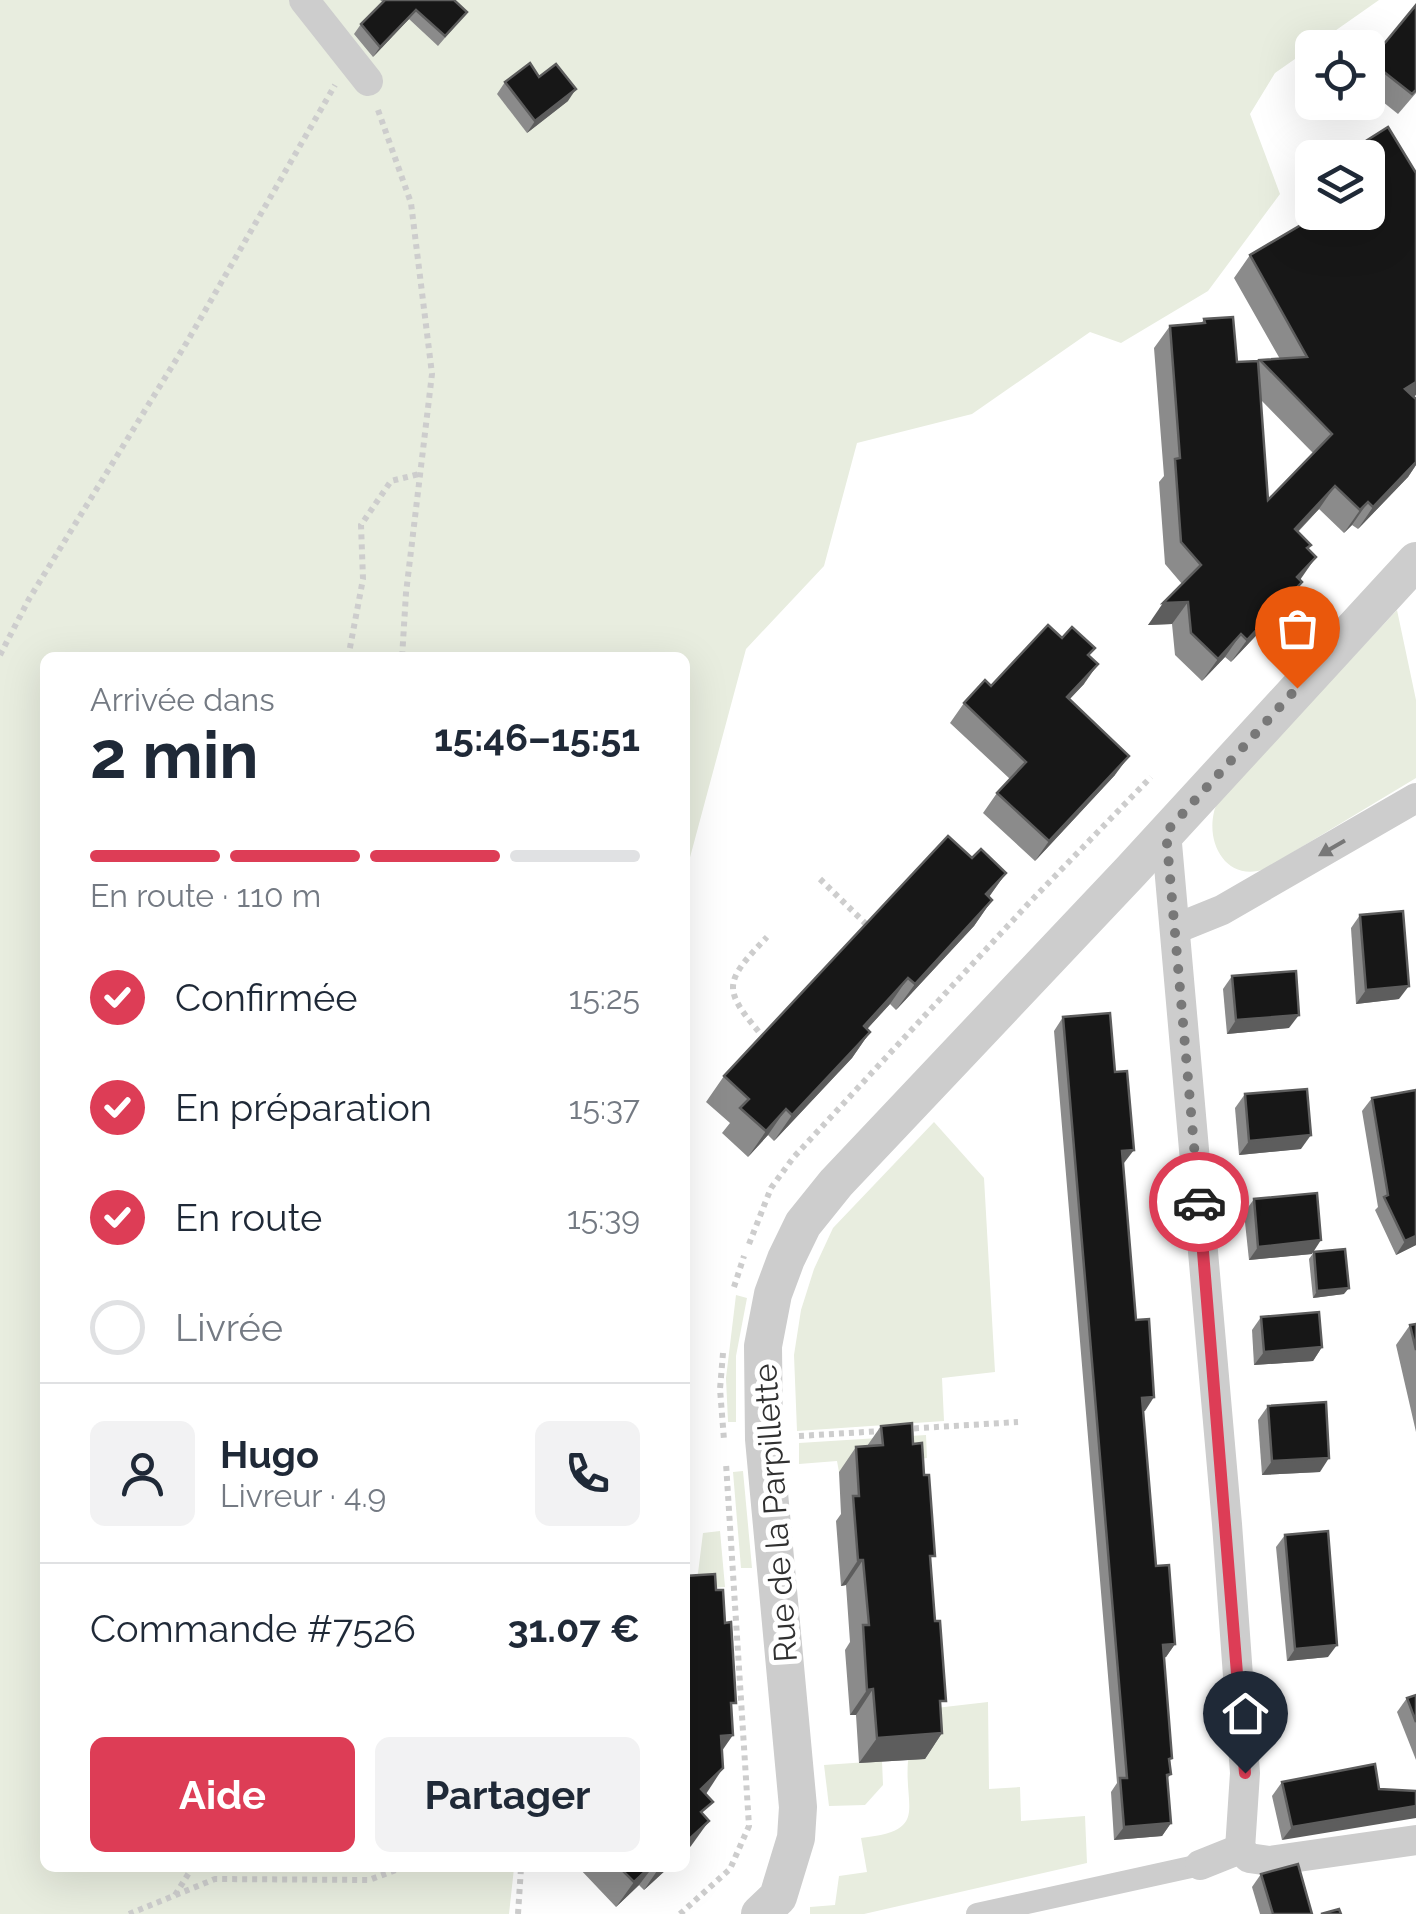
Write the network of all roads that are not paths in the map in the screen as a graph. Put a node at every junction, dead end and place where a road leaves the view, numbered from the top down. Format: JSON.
{"nodes":[{"id":1,"x":304,"y":0,"type":"edge"},
{"id":2,"x":359,"y":70,"type":"road end"},
{"id":3,"x":1416,"y":561,"type":"edge"},
{"id":4,"x":1416,"y":798,"type":"edge"},
{"id":5,"x":1166,"y":832,"type":"junction"},
{"id":6,"x":1175,"y":929,"type":"junction"},
{"id":7,"x":1415,"y":1846,"type":"edge"},
{"id":8,"x":1240,"y":1849,"type":"junction"},
{"id":9,"x":1200,"y":1865,"type":"joint"},
{"id":10,"x":773,"y":1908,"type":"edge"},
{"id":11,"x":976,"y":1914,"type":"edge"}],
"edges":[{"from":1,"to":2,"type":"street"},
{"from":3,"to":5,"type":"street","name":"Rue de la Parpillette"},
{"from":4,"to":6,"type":"street","one_way":true},
{"from":5,"to":6,"type":"street"},
{"from":5,"to":10,"type":"street","name":"Rue de la Parpillette"},
{"from":6,"to":8,"type":"street"},
{"from":7,"to":8,"type":"street"},
{"from":8,"to":9,"type":"street"},
{"from":9,"to":11,"type":"street"}]}
